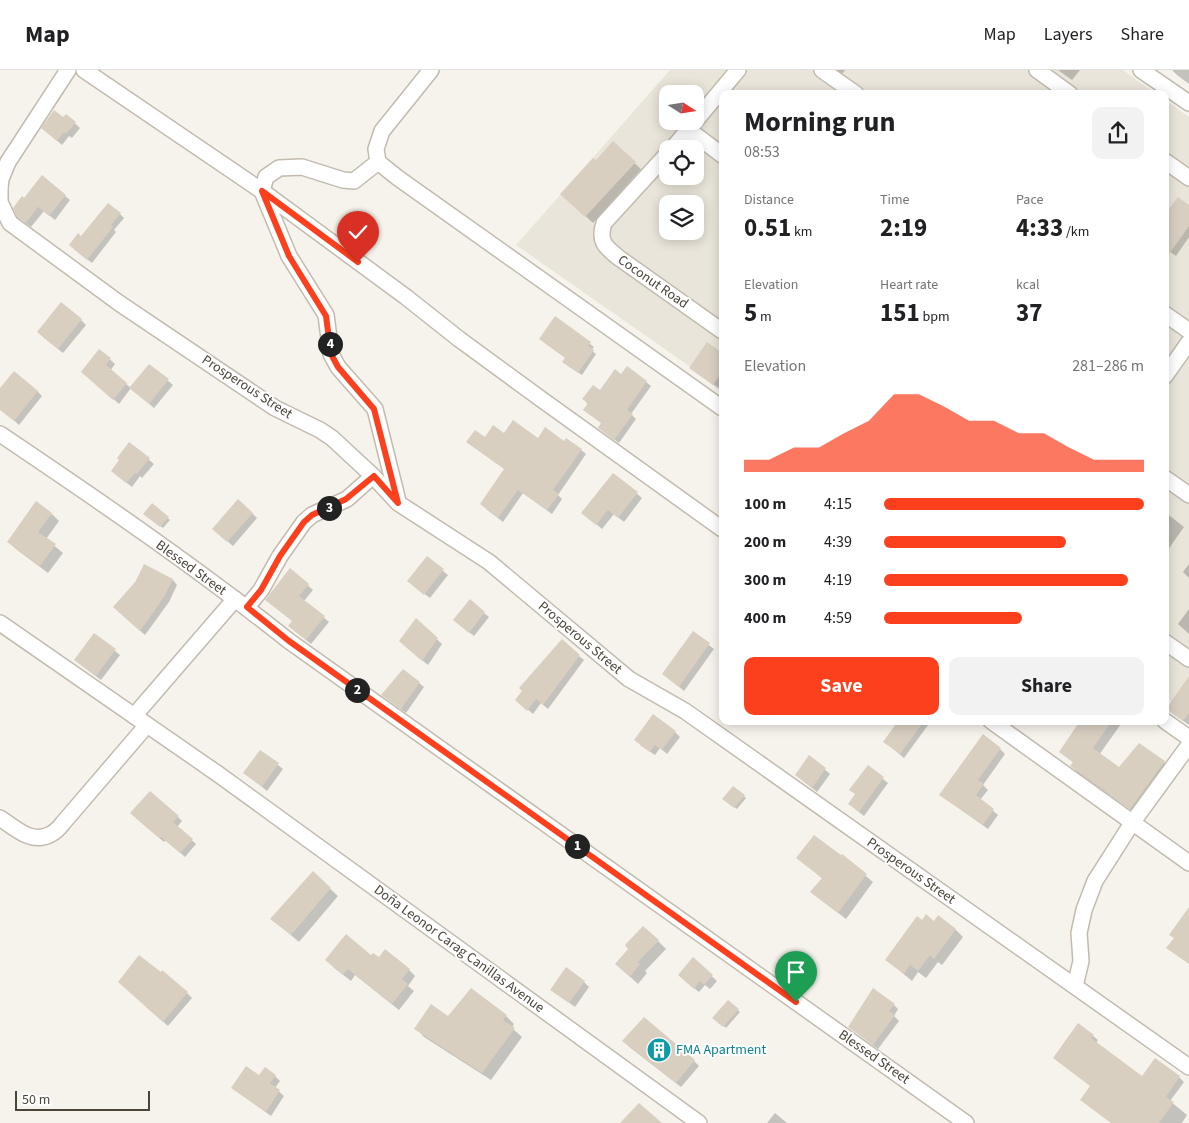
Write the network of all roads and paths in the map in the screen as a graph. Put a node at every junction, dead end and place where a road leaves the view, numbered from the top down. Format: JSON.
{"nodes":[{"id":1,"x":68,"y":70,"type":"edge"},
{"id":2,"x":84,"y":70,"type":"edge"},
{"id":3,"x":431,"y":70,"type":"edge"},
{"id":4,"x":738,"y":70,"type":"edge"},
{"id":5,"x":822,"y":70,"type":"edge"},
{"id":6,"x":1037,"y":70,"type":"edge"},
{"id":7,"x":1142,"y":70,"type":"edge"},
{"id":8,"x":722,"y":90,"type":"edge"},
{"id":9,"x":850,"y":90,"type":"edge"},
{"id":10,"x":1064,"y":90,"type":"edge"},
{"id":11,"x":719,"y":93,"type":"edge"},
{"id":12,"x":1189,"y":103,"type":"edge"},
{"id":13,"x":704,"y":112,"type":"edge"},
{"id":14,"x":689,"y":130,"type":"joint"},
{"id":15,"x":680,"y":140,"type":"edge"},
{"id":16,"x":719,"y":153,"type":"edge"},
{"id":17,"x":378,"y":162,"type":"junction"},
{"id":18,"x":659,"y":163,"type":"edge"},
{"id":19,"x":1169,"y":164,"type":"edge"},
{"id":20,"x":1189,"y":178,"type":"edge"},
{"id":21,"x":0,"y":188,"type":"edge"},
{"id":22,"x":262,"y":191,"type":"junction"},
{"id":23,"x":1169,"y":317,"type":"edge"},
{"id":24,"x":719,"y":329,"type":"edge"},
{"id":25,"x":1189,"y":331,"type":"edge"},
{"id":26,"x":1189,"y":342,"type":"edge"},
{"id":27,"x":1169,"y":370,"type":"edge"},
{"id":28,"x":719,"y":406,"type":"edge"},
{"id":29,"x":0,"y":434,"type":"edge"},
{"id":30,"x":374,"y":476,"type":"junction"},
{"id":31,"x":1169,"y":481,"type":"edge"},
{"id":32,"x":1189,"y":495,"type":"edge"},
{"id":33,"x":398,"y":503,"type":"junction"},
{"id":34,"x":719,"y":527,"type":"edge"},
{"id":35,"x":241,"y":603,"type":"junction"},
{"id":36,"x":0,"y":623,"type":"edge"},
{"id":37,"x":1169,"y":645,"type":"edge"},
{"id":38,"x":1189,"y":659,"type":"edge"},
{"id":39,"x":140,"y":720,"type":"junction"},
{"id":40,"x":1169,"y":724,"type":"edge"},
{"id":41,"x":997,"y":725,"type":"edge"},
{"id":42,"x":1189,"y":738,"type":"edge"},
{"id":43,"x":1189,"y":745,"type":"edge"},
{"id":44,"x":0,"y":818,"type":"edge"},
{"id":45,"x":1132,"y":823,"type":"junction"},
{"id":46,"x":1189,"y":863,"type":"edge"},
{"id":47,"x":1075,"y":986,"type":"junction"},
{"id":48,"x":1189,"y":1067,"type":"edge"},
{"id":49,"x":699,"y":1123,"type":"edge"},
{"id":50,"x":966,"y":1123,"type":"edge"}],
"edges":[{"from":1,"to":21,"type":"street","name":"Prosperous Street"},
{"from":2,"to":22,"type":"street"},
{"from":3,"to":17,"type":"street"},
{"from":4,"to":8,"type":"street"},
{"from":5,"to":9,"type":"street"},
{"from":6,"to":10,"type":"street"},
{"from":7,"to":12,"type":"street"},
{"from":11,"to":13,"type":"street"},
{"from":14,"to":15,"type":"street"},
{"from":14,"to":16,"type":"street"},
{"from":17,"to":22,"type":"street"},
{"from":17,"to":28,"type":"street"},
{"from":18,"to":24,"type":"street","name":"Coconut Road"},
{"from":19,"to":20,"type":"street"},
{"from":21,"to":30,"type":"street","name":"Prosperous Street"},
{"from":22,"to":33,"type":"street"},
{"from":22,"to":34,"type":"street"},
{"from":23,"to":25,"type":"street"},
{"from":26,"to":27,"type":"street"},
{"from":29,"to":35,"type":"street","name":"Blessed Street"},
{"from":30,"to":33,"type":"street","name":"Prosperous Street"},
{"from":30,"to":35,"type":"street"},
{"from":31,"to":32,"type":"street"},
{"from":33,"to":47,"type":"street","name":"Prosperous Street"},
{"from":35,"to":39,"type":"street"},
{"from":35,"to":50,"type":"street","name":"Blessed Street"},
{"from":36,"to":39,"type":"street","name":"Doña Leonor Carag Canillas Avenue"},
{"from":37,"to":38,"type":"street"},
{"from":39,"to":44,"type":"street"},
{"from":39,"to":49,"type":"street","name":"Doña Leonor Carag Canillas Avenue"},
{"from":40,"to":42,"type":"street"},
{"from":41,"to":45,"type":"street"},
{"from":43,"to":45,"type":"street"},
{"from":45,"to":46,"type":"street"},
{"from":45,"to":47,"type":"street"},
{"from":47,"to":48,"type":"street","name":"Prosperous Street"}]}
